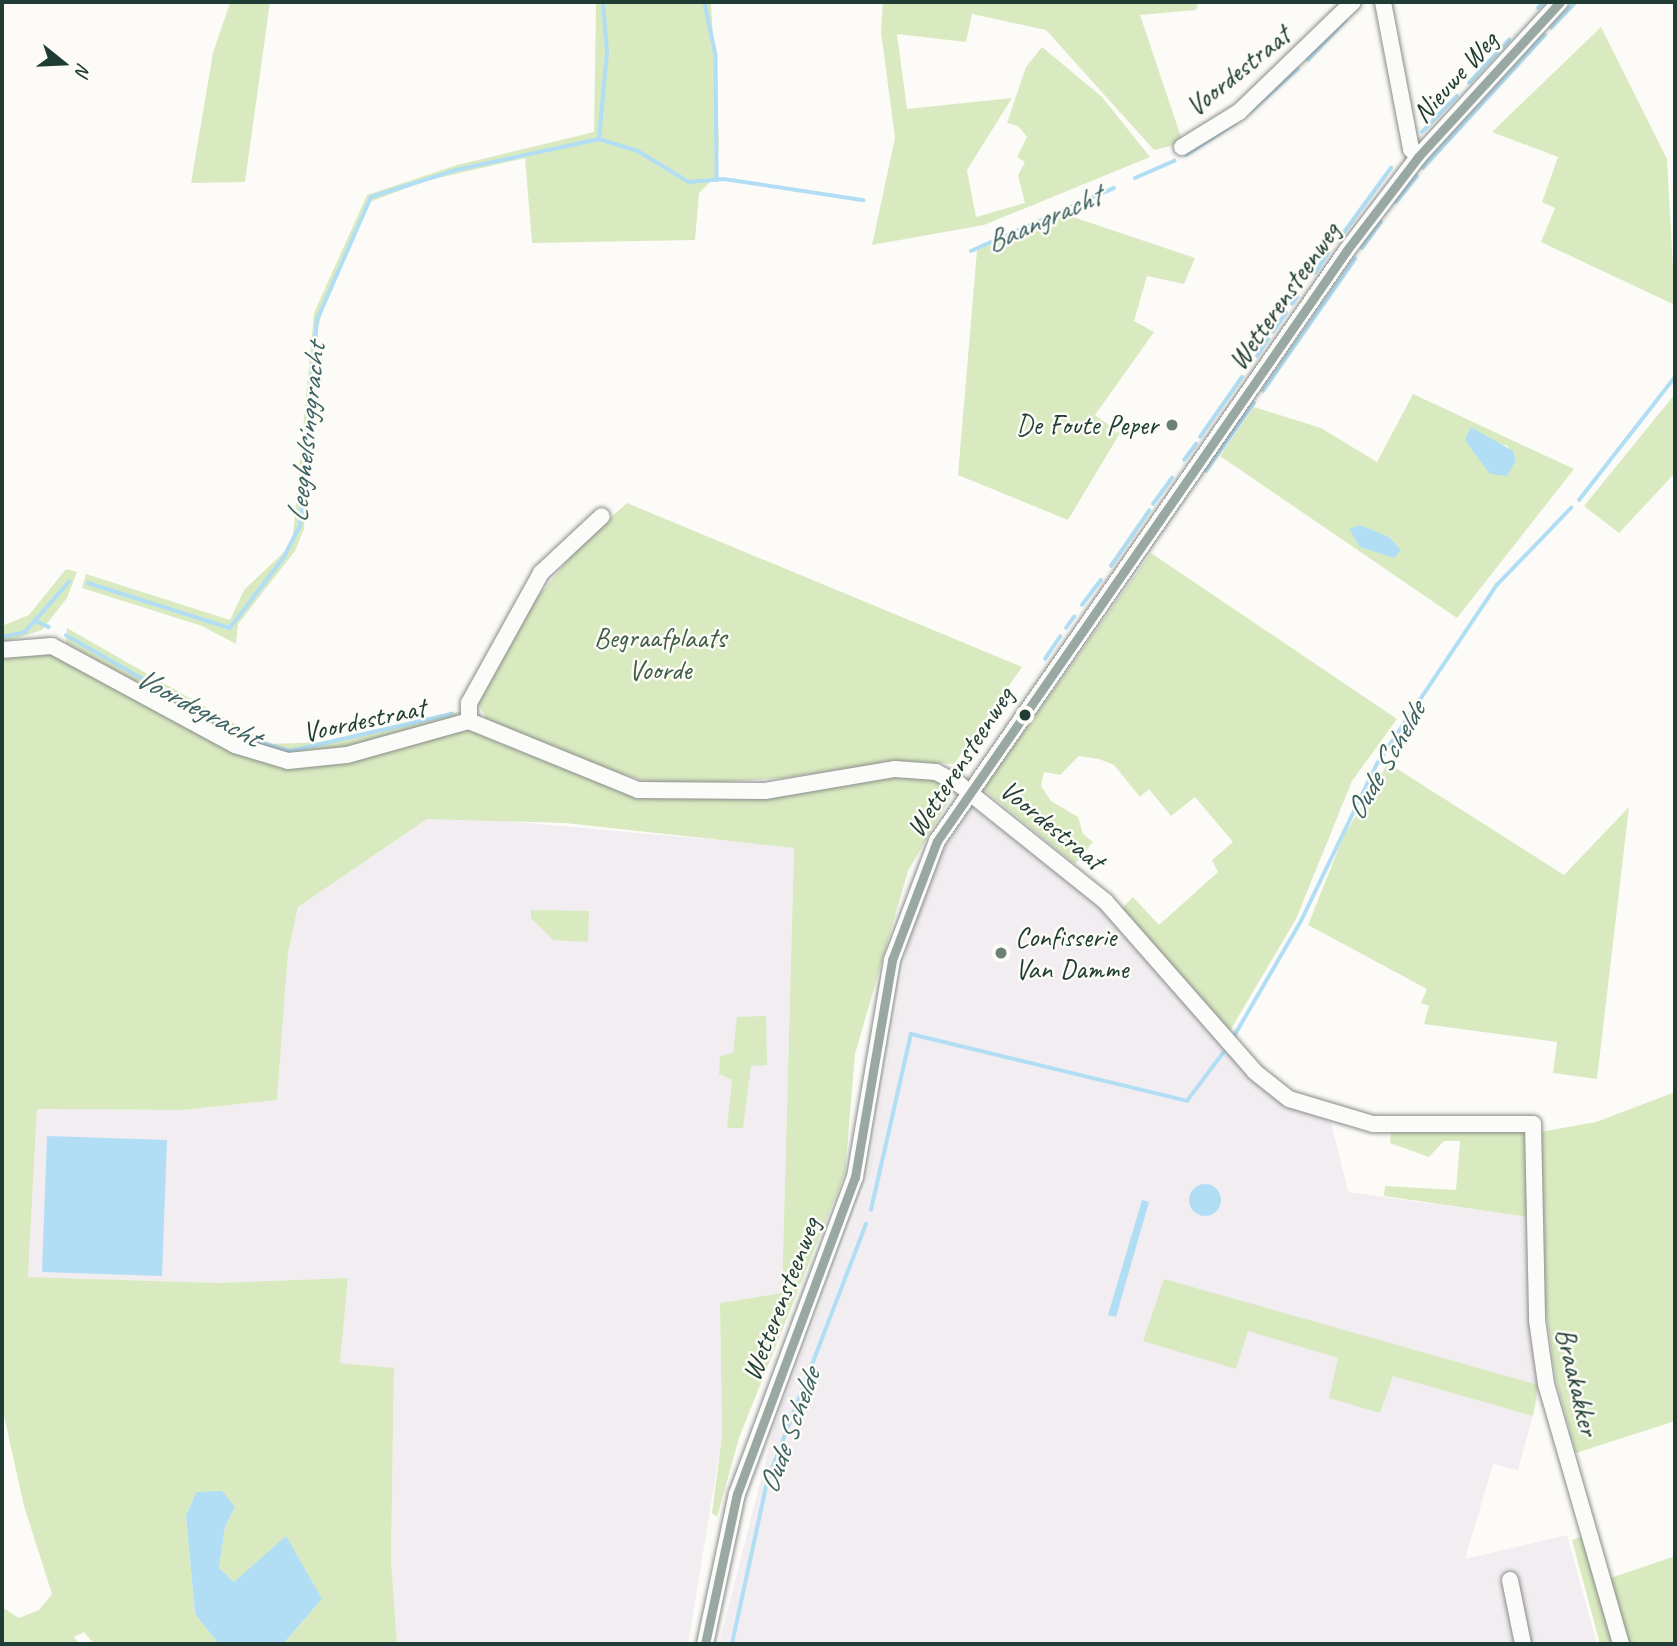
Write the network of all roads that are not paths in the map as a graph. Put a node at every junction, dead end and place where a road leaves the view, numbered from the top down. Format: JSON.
{"nodes":[{"id":1,"x":1353,"y":2,"type":"edge"},
{"id":2,"x":1383,"y":2,"type":"edge"},
{"id":3,"x":1560,"y":2,"type":"edge"},
{"id":4,"x":1182,"y":147,"type":"dead end"},
{"id":5,"x":1418,"y":157,"type":"junction"},
{"id":6,"x":602,"y":516,"type":"dead end"},
{"id":7,"x":2,"y":650,"type":"edge"},
{"id":8,"x":469,"y":721,"type":"junction"},
{"id":9,"x":967,"y":791,"type":"junction"},
{"id":10,"x":1533,"y":1124,"type":"joint"},
{"id":11,"x":1510,"y":1580,"type":"dead end"},
{"id":12,"x":705,"y":1644,"type":"edge"},
{"id":13,"x":1523,"y":1644,"type":"edge"},
{"id":14,"x":1621,"y":1644,"type":"edge"}],
"edges":[{"from":1,"to":4,"type":"street","name":"Voordestraat"},
{"from":2,"to":5,"type":"street"},
{"from":3,"to":5,"type":"street","name":"Nieuwe Weg"},
{"from":5,"to":9,"type":"street","name":"Wetterensteenweg"},
{"from":6,"to":8,"type":"street","name":"Voordestraat"},
{"from":7,"to":8,"type":"street","name":"Voordestraat"},
{"from":8,"to":9,"type":"street","name":"Voordestraat"},
{"from":9,"to":10,"type":"street","name":"Voordestraat"},
{"from":9,"to":12,"type":"street","name":"Wetterensteenweg"},
{"from":10,"to":14,"type":"street","name":"Braakakker"},
{"from":11,"to":13,"type":"street"}]}
